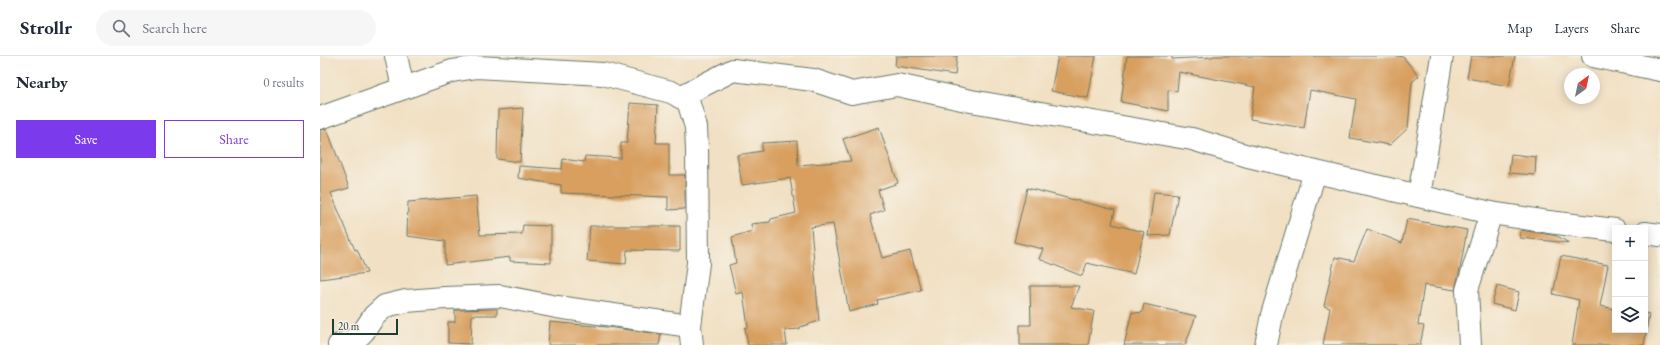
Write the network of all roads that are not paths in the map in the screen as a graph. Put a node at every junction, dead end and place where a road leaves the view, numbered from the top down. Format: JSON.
{"nodes":[{"id":1,"x":396,"y":56,"type":"edge"},
{"id":2,"x":1442,"y":56,"type":"edge"},
{"id":3,"x":1593,"y":56,"type":"edge"},
{"id":4,"x":469,"y":62,"type":"edge"},
{"id":5,"x":1660,"y":70,"type":"edge"},
{"id":6,"x":403,"y":88,"type":"junction"},
{"id":7,"x":680,"y":97,"type":"junction"},
{"id":8,"x":320,"y":118,"type":"edge"},
{"id":9,"x":1315,"y":172,"type":"junction"},
{"id":10,"x":1419,"y":196,"type":"junction"},
{"id":11,"x":1491,"y":213,"type":"junction"},
{"id":12,"x":1612,"y":230,"type":"edge"},
{"id":13,"x":1648,"y":233,"type":"edge"},
{"id":14,"x":1660,"y":235,"type":"edge"},
{"id":15,"x":691,"y":336,"type":"edge"},
{"id":16,"x":350,"y":343,"type":"edge"},
{"id":17,"x":1266,"y":345,"type":"edge"},
{"id":18,"x":1470,"y":345,"type":"edge"}],
"edges":[{"from":1,"to":6,"type":"street"},
{"from":2,"to":10,"type":"street"},
{"from":3,"to":5,"type":"street"},
{"from":4,"to":6,"type":"street"},
{"from":4,"to":7,"type":"street"},
{"from":6,"to":8,"type":"street"},
{"from":7,"to":9,"type":"street"},
{"from":7,"to":15,"type":"street"},
{"from":9,"to":10,"type":"street"},
{"from":9,"to":17,"type":"street"},
{"from":10,"to":11,"type":"street"},
{"from":11,"to":12,"type":"street"},
{"from":11,"to":18,"type":"street"},
{"from":13,"to":14,"type":"street"},
{"from":15,"to":16,"type":"street"}]}
